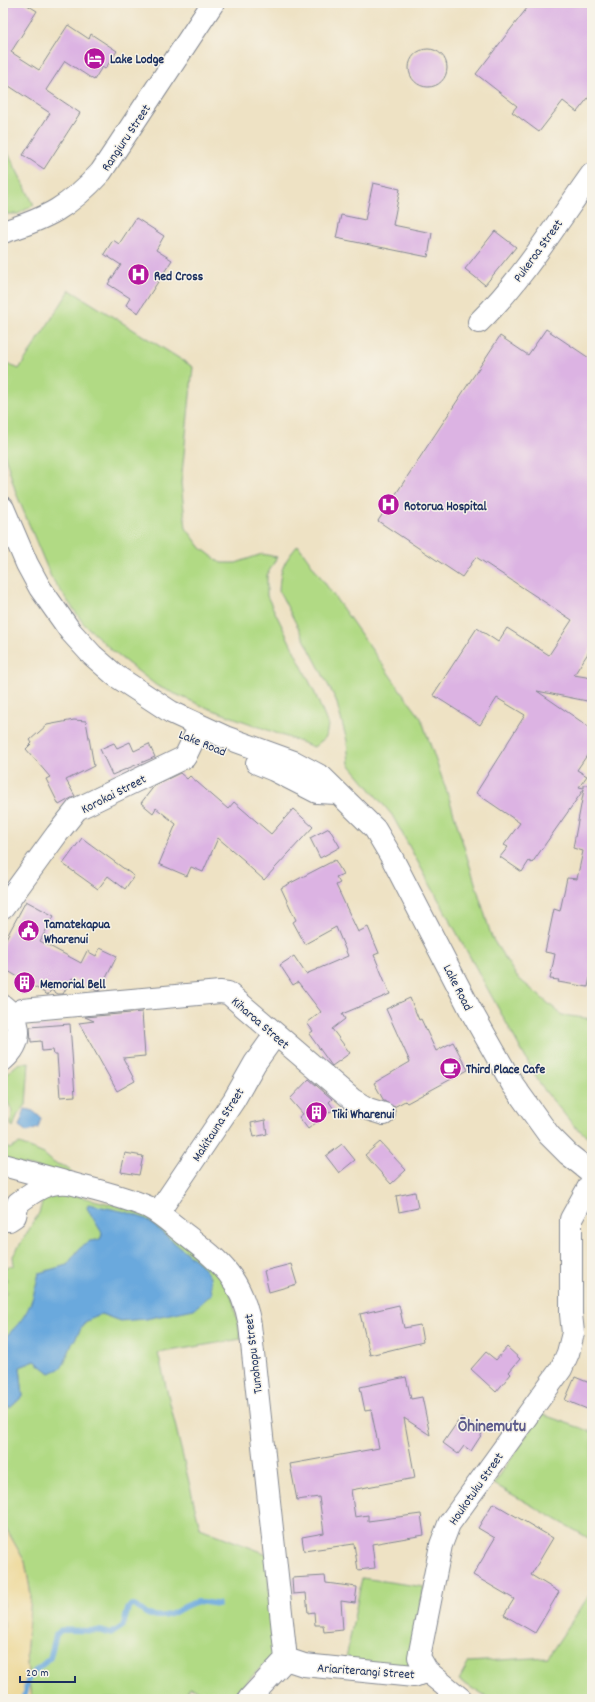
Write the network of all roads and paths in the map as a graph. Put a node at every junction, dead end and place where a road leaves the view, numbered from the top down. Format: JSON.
{"nodes":[{"id":1,"x":213,"y":3,"type":"edge"},
{"id":2,"x":592,"y":174,"type":"edge"},
{"id":3,"x":3,"y":232,"type":"edge"},
{"id":4,"x":478,"y":322,"type":"dead end"},
{"id":5,"x":3,"y":508,"type":"edge"},
{"id":6,"x":3,"y":547,"type":"edge"},
{"id":7,"x":87,"y":661,"type":"junction"},
{"id":8,"x":198,"y":733,"type":"junction"},
{"id":9,"x":3,"y":908,"type":"edge"},
{"id":10,"x":12,"y":1008,"type":"edge"},
{"id":11,"x":275,"y":1035,"type":"junction"},
{"id":12,"x":3,"y":1060,"type":"edge"},
{"id":13,"x":384,"y":1114,"type":"dead end"},
{"id":14,"x":3,"y":1166,"type":"edge"},
{"id":15,"x":592,"y":1173,"type":"edge"},
{"id":16,"x":592,"y":1181,"type":"edge"},
{"id":17,"x":69,"y":1183,"type":"junction"},
{"id":18,"x":11,"y":1201,"type":"edge"},
{"id":19,"x":158,"y":1213,"type":"junction"},
{"id":20,"x":3,"y":1220,"type":"edge"},
{"id":21,"x":286,"y":1659,"type":"junction"},
{"id":22,"x":427,"y":1671,"type":"junction"},
{"id":23,"x":249,"y":1699,"type":"edge"},
{"id":24,"x":461,"y":1699,"type":"edge"}],
"edges":[{"from":1,"to":3,"type":"street","name":"Rangiuru Street"},
{"from":2,"to":4,"type":"street","name":"Pukeroa Street"},
{"from":5,"to":7,"type":"street","name":"Lake Road"},
{"from":6,"to":7,"type":"street","name":"Lake Road"},
{"from":7,"to":8,"type":"street","name":"Lake Road"},
{"from":8,"to":9,"type":"street","name":"Korokai Street"},
{"from":8,"to":15,"type":"street","name":"Lake Road"},
{"from":10,"to":11,"type":"street","name":"Kiharoa Street"},
{"from":10,"to":12,"type":"street"},
{"from":11,"to":13,"type":"street","name":"Kiharoa Street"},
{"from":11,"to":19,"type":"street","name":"Makitauna Street"},
{"from":14,"to":17,"type":"street"},
{"from":16,"to":22,"type":"street","name":"Houkotuku Street"},
{"from":17,"to":18,"type":"street","name":"Tunohopu Street"},
{"from":17,"to":19,"type":"street","name":"Tunohopu Street"},
{"from":18,"to":20,"type":"street"},
{"from":19,"to":21,"type":"street","name":"Tunohopu Street"},
{"from":21,"to":22,"type":"street","name":"Ariariterangi Street"},
{"from":21,"to":23,"type":"street"},
{"from":22,"to":24,"type":"street","name":"Ariariterangi Street"}]}
